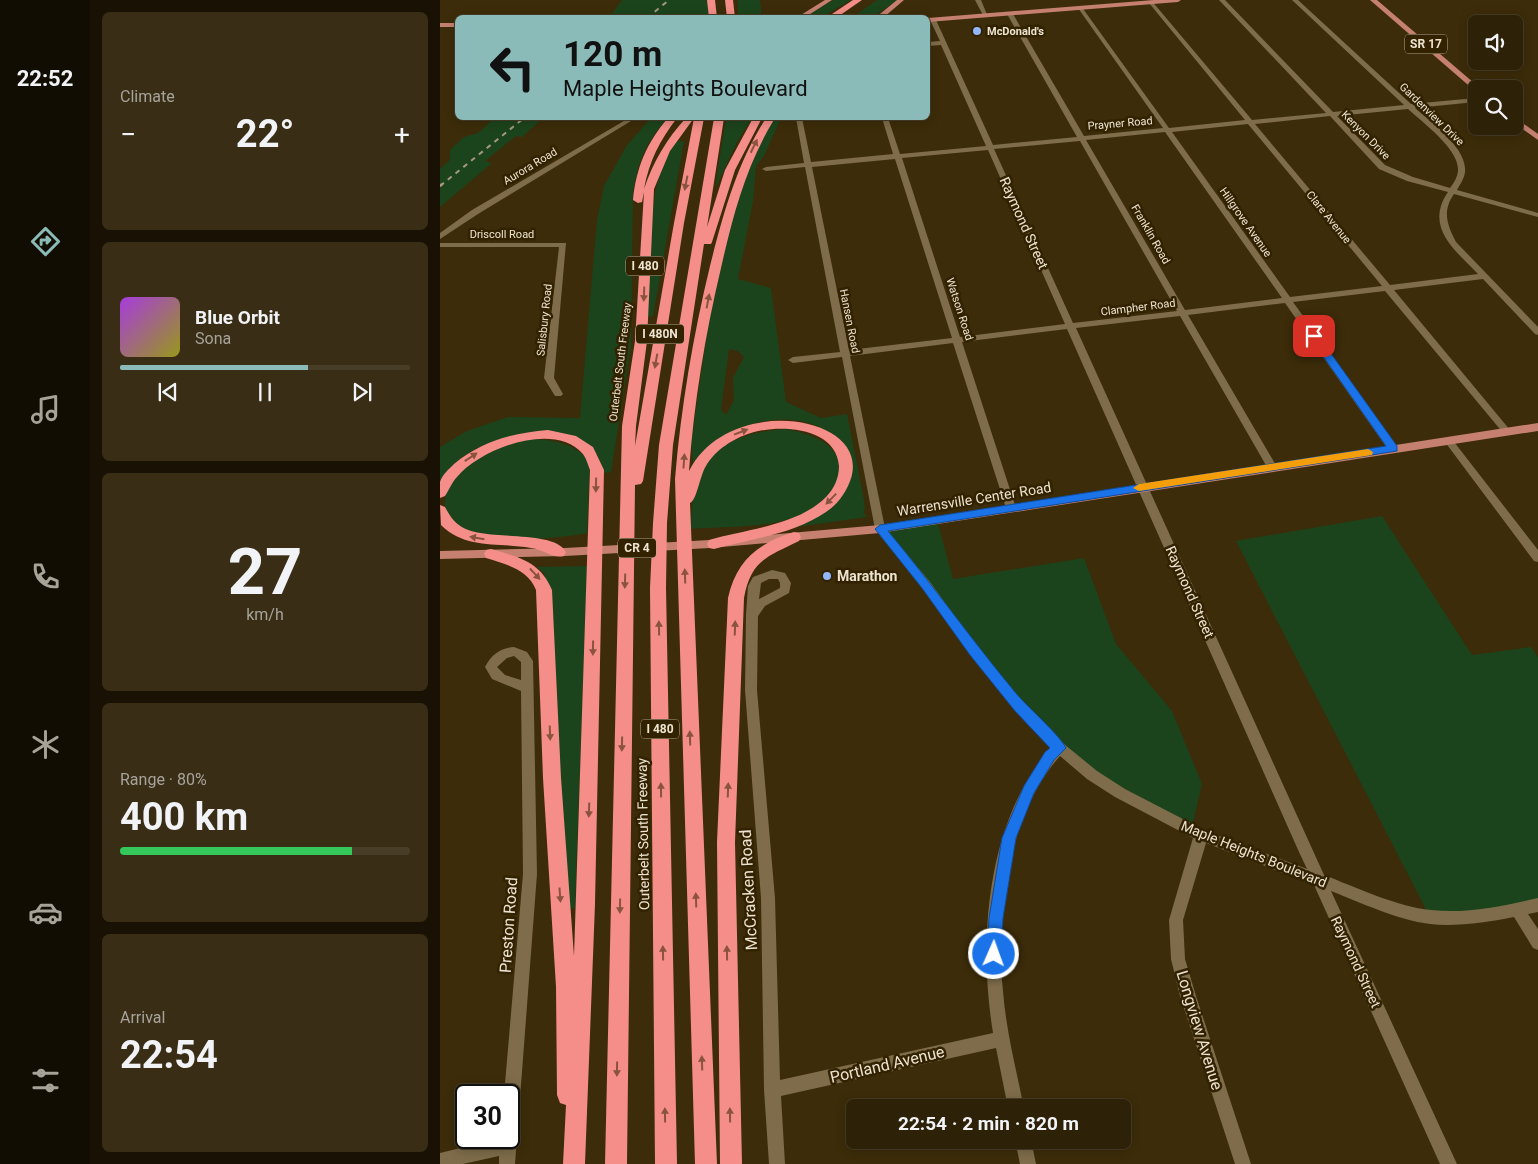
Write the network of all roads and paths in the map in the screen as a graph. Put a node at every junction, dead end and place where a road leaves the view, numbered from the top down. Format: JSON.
{"nodes":[{"id":1,"x":711,"y":0,"type":"edge"},
{"id":2,"x":729,"y":0,"type":"edge"},
{"id":3,"x":829,"y":0,"type":"edge"},
{"id":4,"x":858,"y":0,"type":"edge"},
{"id":5,"x":901,"y":0,"type":"edge"},
{"id":6,"x":978,"y":0,"type":"edge"},
{"id":7,"x":1178,"y":0,"type":"edge"},
{"id":8,"x":1222,"y":0,"type":"edge"},
{"id":9,"x":1294,"y":0,"type":"edge"},
{"id":10,"x":1373,"y":0,"type":"edge"},
{"id":11,"x":867,"y":2,"type":"dead end"},
{"id":12,"x":1151,"y":2,"type":"junction"},
{"id":13,"x":1083,"y":5,"type":"edge"},
{"id":14,"x":1010,"y":14,"type":"junction"},
{"id":15,"x":713,"y":15,"type":"edge"},
{"id":16,"x":732,"y":15,"type":"edge"},
{"id":17,"x":805,"y":15,"type":"edge"},
{"id":18,"x":835,"y":15,"type":"edge"},
{"id":19,"x":850,"y":15,"type":"edge"},
{"id":20,"x":882,"y":15,"type":"edge"},
{"id":21,"x":986,"y":16,"type":"junction"},
{"id":22,"x":930,"y":20,"type":"edge"},
{"id":23,"x":440,"y":25,"type":"edge"},
{"id":24,"x":455,"y":25,"type":"edge"},
{"id":25,"x":943,"y":42,"type":"junction"},
{"id":26,"x":930,"y":44,"type":"edge"},
{"id":27,"x":1468,"y":81,"type":"edge"},
{"id":28,"x":1468,"y":101,"type":"edge"},
{"id":29,"x":1409,"y":106,"type":"junction"},
{"id":30,"x":1331,"y":114,"type":"junction"},
{"id":31,"x":630,"y":120,"type":"edge"},
{"id":32,"x":671,"y":120,"type":"edge"},
{"id":33,"x":688,"y":120,"type":"edge"},
{"id":34,"x":699,"y":120,"type":"edge"},
{"id":35,"x":719,"y":120,"type":"edge"},
{"id":36,"x":756,"y":120,"type":"edge"},
{"id":37,"x":769,"y":120,"type":"edge"},
{"id":38,"x":799,"y":120,"type":"edge"},
{"id":39,"x":887,"y":120,"type":"edge"},
{"id":40,"x":1251,"y":121,"type":"junction"},
{"id":41,"x":1523,"y":126,"type":"edge"},
{"id":42,"x":1168,"y":130,"type":"junction"},
{"id":43,"x":1082,"y":137,"type":"junction"},
{"id":44,"x":1538,"y":138,"type":"edge"},
{"id":45,"x":990,"y":147,"type":"junction"},
{"id":46,"x":898,"y":156,"type":"junction"},
{"id":47,"x":808,"y":165,"type":"junction"},
{"id":48,"x":766,"y":170,"type":"dead end"},
{"id":49,"x":1452,"y":190,"type":"junction"},
{"id":50,"x":1538,"y":215,"type":"edge"},
{"id":51,"x":440,"y":237,"type":"edge"},
{"id":52,"x":646,"y":244,"type":"junction"},
{"id":53,"x":440,"y":245,"type":"edge"},
{"id":54,"x":563,"y":245,"type":"joint"},
{"id":55,"x":1485,"y":276,"type":"junction"},
{"id":56,"x":1388,"y":288,"type":"junction"},
{"id":57,"x":691,"y":296,"type":"junction"},
{"id":58,"x":1288,"y":300,"type":"junction"},
{"id":59,"x":1183,"y":312,"type":"junction"},
{"id":60,"x":1070,"y":327,"type":"junction"},
{"id":61,"x":1538,"y":332,"type":"edge"},
{"id":62,"x":958,"y":340,"type":"junction"},
{"id":63,"x":845,"y":354,"type":"junction"},
{"id":64,"x":793,"y":360,"type":"dead end"},
{"id":65,"x":558,"y":394,"type":"dead end"},
{"id":66,"x":1538,"y":427,"type":"edge"},
{"id":67,"x":1507,"y":432,"type":"junction"},
{"id":68,"x":1448,"y":440,"type":"junction"},
{"id":69,"x":1393,"y":449,"type":"junction"},
{"id":70,"x":1272,"y":467,"type":"junction"},
{"id":71,"x":1142,"y":487,"type":"junction"},
{"id":72,"x":440,"y":493,"type":"edge"},
{"id":73,"x":1010,"y":508,"type":"junction"},
{"id":74,"x":440,"y":510,"type":"edge"},
{"id":75,"x":684,"y":528,"type":"junction"},
{"id":76,"x":880,"y":529,"type":"junction"},
{"id":77,"x":628,"y":533,"type":"junction"},
{"id":78,"x":794,"y":537,"type":"junction"},
{"id":79,"x":712,"y":544,"type":"junction"},
{"id":80,"x":562,"y":552,"type":"junction"},
{"id":81,"x":491,"y":554,"type":"junction"},
{"id":82,"x":440,"y":555,"type":"edge"},
{"id":83,"x":1538,"y":558,"type":"edge"},
{"id":84,"x":752,"y":615,"type":"dead end"},
{"id":85,"x":527,"y":688,"type":"dead end"},
{"id":86,"x":1059,"y":748,"type":"junction"},
{"id":87,"x":1201,"y":835,"type":"junction"},
{"id":88,"x":1319,"y":880,"type":"junction"},
{"id":89,"x":1538,"y":905,"type":"edge"},
{"id":90,"x":1518,"y":910,"type":"junction"},
{"id":91,"x":1538,"y":944,"type":"edge"},
{"id":92,"x":1002,"y":1039,"type":"junction"},
{"id":93,"x":514,"y":1084,"type":"edge"},
{"id":94,"x":772,"y":1090,"type":"junction"},
{"id":95,"x":1014,"y":1099,"type":"edge"},
{"id":96,"x":492,"y":1149,"type":"edge"},
{"id":97,"x":509,"y":1149,"type":"edge"},
{"id":98,"x":1025,"y":1149,"type":"edge"},
{"id":99,"x":440,"y":1161,"type":"edge"},
{"id":100,"x":507,"y":1164,"type":"edge"},
{"id":101,"x":569,"y":1164,"type":"edge"},
{"id":102,"x":574,"y":1164,"type":"edge"},
{"id":103,"x":616,"y":1164,"type":"edge"},
{"id":104,"x":666,"y":1164,"type":"edge"},
{"id":105,"x":706,"y":1164,"type":"edge"},
{"id":106,"x":731,"y":1164,"type":"edge"},
{"id":107,"x":777,"y":1164,"type":"edge"},
{"id":108,"x":1028,"y":1164,"type":"edge"},
{"id":109,"x":1244,"y":1164,"type":"edge"},
{"id":110,"x":1449,"y":1164,"type":"edge"}],
"edges":[{"from":1,"to":15,"type":"highway"},
{"from":2,"to":16,"type":"highway"},
{"from":3,"to":17,"type":"main road"},
{"from":4,"to":18,"type":"highway"},
{"from":5,"to":20,"type":"main road"},
{"from":6,"to":21,"type":"street"},
{"from":7,"to":12,"type":"main road"},
{"from":8,"to":30,"type":"street","name":"Kenyon Drive"},
{"from":9,"to":29,"type":"street","name":"Gardenview Drive"},
{"from":10,"to":27,"type":"main road","number":"SR 17"},
{"from":11,"to":19,"type":"highway"},
{"from":12,"to":13,"type":"main road"},
{"from":12,"to":40,"type":"street","name":"Clare Avenue"},
{"from":13,"to":14,"type":"main road"},
{"from":13,"to":42,"type":"street","name":"Hillgrove Avenue"},
{"from":14,"to":21,"type":"main road"},
{"from":14,"to":43,"type":"street","name":"Franklin Road"},
{"from":21,"to":22,"type":"main road"},
{"from":22,"to":25,"type":"street","name":"Raymond Street"},
{"from":23,"to":24,"type":"main road"},
{"from":25,"to":26,"type":"street"},
{"from":25,"to":45,"type":"street","name":"Raymond Street"},
{"from":28,"to":29,"type":"street","name":"Prayner Road"},
{"from":29,"to":30,"type":"street","name":"Prayner Road"},
{"from":29,"to":49,"type":"street","name":"Gardenview Drive"},
{"from":30,"to":40,"type":"street","name":"Prayner Road"},
{"from":30,"to":49,"type":"street","name":"Kenyon Drive"},
{"from":31,"to":51,"type":"street","name":"Aurora Road"},
{"from":32,"to":52,"type":"highway"},
{"from":33,"to":52,"type":"highway","name":"Outerbelt South Freeway","number":"I 480"},
{"from":34,"to":77,"type":"highway","name":"Outerbelt South Freeway","number":"I 480N","one_way":true},
{"from":35,"to":57,"type":"highway","name":"Outerbelt South Freeway"},
{"from":36,"to":57,"type":"highway","name":"Outerbelt South Freeway","number":"I 480"},
{"from":75,"to":37,"type":"highway","one_way":true},
{"from":38,"to":47,"type":"street","name":"Hansen Road"},
{"from":39,"to":46,"type":"street","name":"Watson Road"},
{"from":40,"to":42,"type":"street","name":"Prayner Road"},
{"from":40,"to":56,"type":"street","name":"Clare Avenue"},
{"from":41,"to":44,"type":"main road"},
{"from":42,"to":43,"type":"street","name":"Prayner Road"},
{"from":42,"to":58,"type":"street","name":"Hillgrove Avenue"},
{"from":43,"to":45,"type":"street","name":"Prayner Road"},
{"from":43,"to":59,"type":"street","name":"Franklin Road"},
{"from":45,"to":46,"type":"street","name":"Prayner Road"},
{"from":45,"to":60,"type":"street","name":"Raymond Street"},
{"from":46,"to":47,"type":"street","name":"Prayner Road"},
{"from":46,"to":62,"type":"street","name":"Watson Road"},
{"from":47,"to":48,"type":"street","name":"Prayner Road"},
{"from":47,"to":63,"type":"street","name":"Hansen Road"},
{"from":49,"to":50,"type":"street","name":"Kenyon Drive"},
{"from":49,"to":55,"type":"street","name":"Gardenview Drive"},
{"from":52,"to":77,"type":"highway","name":"Outerbelt South Freeway","number":"I 480","one_way":true},
{"from":53,"to":54,"type":"street","name":"Driscoll Road"},
{"from":54,"to":65,"type":"street","name":"Salisbury Road"},
{"from":55,"to":56,"type":"street","name":"Clampher Road"},
{"from":55,"to":61,"type":"street","name":"Gardenview Drive"},
{"from":56,"to":58,"type":"street","name":"Clampher Road"},
{"from":56,"to":67,"type":"street","name":"Clare Avenue"},
{"from":104,"to":57,"type":"highway","name":"Outerbelt South Freeway","number":"I 480","one_way":true},
{"from":58,"to":59,"type":"street","name":"Clampher Road"},
{"from":58,"to":69,"type":"street","name":"Hillgrove Avenue"},
{"from":59,"to":60,"type":"street","name":"Clampher Road"},
{"from":59,"to":70,"type":"street","name":"Franklin Road"},
{"from":60,"to":62,"type":"street","name":"Clampher Road"},
{"from":60,"to":71,"type":"street","name":"Raymond Street"},
{"from":62,"to":63,"type":"street","name":"Clampher Road"},
{"from":62,"to":73,"type":"street","name":"Watson Road"},
{"from":63,"to":64,"type":"street","name":"Clampher Road"},
{"from":63,"to":76,"type":"street","name":"Hansen Road"},
{"from":66,"to":67,"type":"main road","name":"Warrensville Center Road","number":"CR 4"},
{"from":67,"to":68,"type":"main road","name":"Warrensville Center Road","number":"CR 4"},
{"from":68,"to":69,"type":"main road","name":"Warrensville Center Road","number":"CR 4"},
{"from":68,"to":83,"type":"street"},
{"from":69,"to":70,"type":"main road","name":"Warrensville Center Road","number":"CR 4"},
{"from":70,"to":71,"type":"main road","name":"Warrensville Center Road","number":"CR 4"},
{"from":71,"to":73,"type":"main road","name":"Warrensville Center Road","number":"CR 4"},
{"from":71,"to":88,"type":"street","name":"Raymond Street"},
{"from":72,"to":102,"type":"highway","one_way":true},
{"from":73,"to":76,"type":"main road","name":"Warrensville Center Road","number":"CR 4"},
{"from":80,"to":74,"type":"highway","one_way":true},
{"from":75,"to":79,"type":"highway","one_way":true},
{"from":105,"to":75,"type":"highway","one_way":true},
{"from":76,"to":78,"type":"main road","name":"Warrensville Center Road","number":"CR 4"},
{"from":76,"to":86,"type":"street","name":"Maple Heights Boulevard"},
{"from":77,"to":103,"type":"highway","name":"Outerbelt South Freeway","number":"I 480","one_way":true},
{"from":78,"to":79,"type":"main road","name":"Warrensville Center Road","number":"CR 4"},
{"from":106,"to":78,"type":"highway","one_way":true},
{"from":79,"to":80,"type":"main road","name":"Warrensville Center Road","number":"CR 4"},
{"from":80,"to":81,"type":"main road","name":"Warrensville Center Road","number":"CR 4"},
{"from":81,"to":82,"type":"main road","name":"Warrensville Center Road","number":"CR 4"},
{"from":81,"to":101,"type":"highway","one_way":true},
{"from":84,"to":94,"type":"street","name":"McCracken Road"},
{"from":85,"to":93,"type":"street","name":"Preston Road"},
{"from":86,"to":87,"type":"street","name":"Maple Heights Boulevard"},
{"from":86,"to":92,"type":"street"},
{"from":87,"to":88,"type":"street","name":"Maple Heights Boulevard"},
{"from":87,"to":109,"type":"street","name":"Longview Avenue"},
{"from":88,"to":90,"type":"street","name":"Maple Heights Boulevard"},
{"from":88,"to":110,"type":"street","name":"Raymond Street"},
{"from":89,"to":90,"type":"street","name":"Maple Heights Boulevard"},
{"from":90,"to":91,"type":"street"},
{"from":92,"to":94,"type":"street","name":"Portland Avenue"},
{"from":92,"to":95,"type":"street"},
{"from":94,"to":107,"type":"street","name":"McCracken Road"},
{"from":96,"to":99,"type":"street"},
{"from":97,"to":100,"type":"street","name":"Preston Road"},
{"from":98,"to":108,"type":"street"}]}
